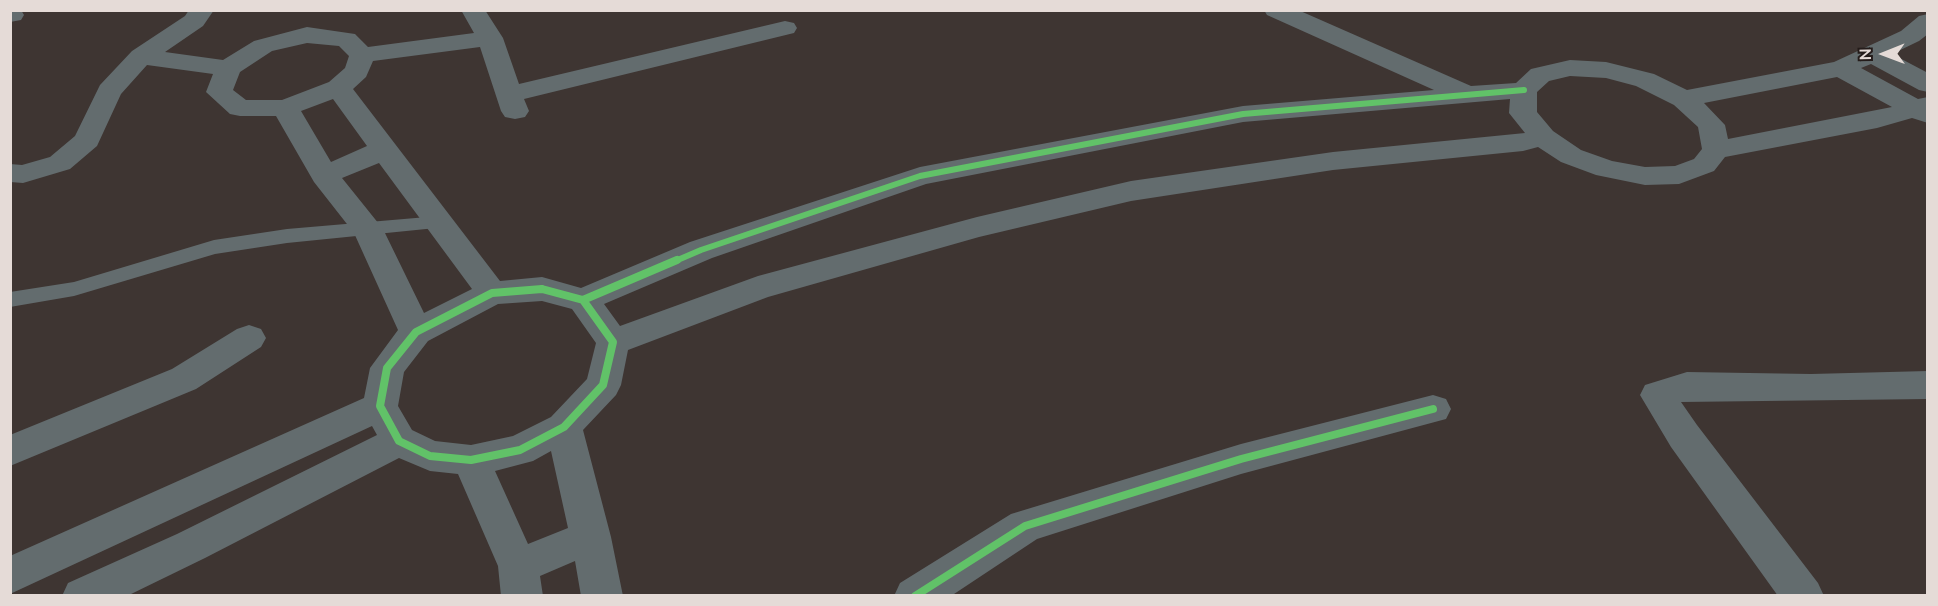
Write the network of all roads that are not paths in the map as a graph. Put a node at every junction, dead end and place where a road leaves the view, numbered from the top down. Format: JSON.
{"nodes":[{"id":1,"x":202,"y":10,"type":"edge"},
{"id":2,"x":474,"y":10,"type":"edge"},
{"id":3,"x":1326,"y":10,"type":"edge"},
{"id":4,"x":1287,"y":12,"type":"edge"},
{"id":5,"x":1928,"y":21,"type":"edge"},
{"id":6,"x":785,"y":28,"type":"dead end"},
{"id":7,"x":490,"y":38,"type":"junction"},
{"id":8,"x":1872,"y":54,"type":"junction"},
{"id":9,"x":362,"y":55,"type":"junction"},
{"id":10,"x":141,"y":56,"type":"junction"},
{"id":11,"x":228,"y":68,"type":"junction"},
{"id":12,"x":1841,"y":68,"type":"junction"},
{"id":13,"x":1928,"y":84,"type":"edge"},
{"id":14,"x":338,"y":88,"type":"junction"},
{"id":15,"x":1512,"y":91,"type":"junction"},
{"id":16,"x":1466,"y":94,"type":"junction"},
{"id":17,"x":1684,"y":99,"type":"junction"},
{"id":18,"x":285,"y":108,"type":"junction"},
{"id":19,"x":1923,"y":110,"type":"edge"},
{"id":20,"x":1543,"y":137,"type":"junction"},
{"id":21,"x":384,"y":150,"type":"junction"},
{"id":22,"x":1716,"y":150,"type":"junction"},
{"id":23,"x":10,"y":173,"type":"edge"},
{"id":24,"x":324,"y":175,"type":"junction"},
{"id":25,"x":439,"y":222,"type":"junction"},
{"id":26,"x":368,"y":230,"type":"junction"},
{"id":27,"x":492,"y":293,"type":"junction"},
{"id":28,"x":10,"y":300,"type":"edge"},
{"id":29,"x":583,"y":300,"type":"junction"},
{"id":30,"x":416,"y":332,"type":"junction"},
{"id":31,"x":249,"y":338,"type":"dead end"},
{"id":32,"x":613,"y":342,"type":"junction"},
{"id":33,"x":1928,"y":385,"type":"edge"},
{"id":34,"x":380,"y":406,"type":"junction"},
{"id":35,"x":1433,"y":409,"type":"dead end"},
{"id":36,"x":564,"y":427,"type":"junction"},
{"id":37,"x":399,"y":441,"type":"junction"},
{"id":38,"x":10,"y":452,"type":"edge"},
{"id":39,"x":471,"y":460,"type":"junction"},
{"id":40,"x":591,"y":537,"type":"junction"},
{"id":41,"x":10,"y":576,"type":"edge"},
{"id":42,"x":520,"y":581,"type":"edge"},
{"id":43,"x":83,"y":596,"type":"edge"},
{"id":44,"x":602,"y":596,"type":"edge"},
{"id":45,"x":915,"y":596,"type":"edge"},
{"id":46,"x":1803,"y":596,"type":"edge"}],
"edges":[{"from":1,"to":10,"type":"street"},
{"from":2,"to":7,"type":"street"},
{"from":3,"to":15,"type":"street"},
{"from":4,"to":16,"type":"street"},
{"from":5,"to":8,"type":"street"},
{"from":6,"to":7,"type":"street"},
{"from":7,"to":9,"type":"street"},
{"from":8,"to":12,"type":"street"},
{"from":8,"to":13,"type":"street"},
{"from":9,"to":11,"type":"street"},
{"from":9,"to":14,"type":"street"},
{"from":10,"to":11,"type":"street"},
{"from":10,"to":23,"type":"street"},
{"from":11,"to":18,"type":"street"},
{"from":12,"to":17,"type":"street"},
{"from":12,"to":19,"type":"street"},
{"from":14,"to":18,"type":"street"},
{"from":14,"to":21,"type":"street"},
{"from":15,"to":16,"type":"street"},
{"from":15,"to":17,"type":"street"},
{"from":15,"to":20,"type":"street"},
{"from":16,"to":29,"type":"street"},
{"from":17,"to":22,"type":"street"},
{"from":18,"to":24,"type":"street"},
{"from":19,"to":22,"type":"street"},
{"from":20,"to":22,"type":"street"},
{"from":20,"to":32,"type":"street"},
{"from":21,"to":24,"type":"street"},
{"from":21,"to":25,"type":"street"},
{"from":24,"to":26,"type":"street"},
{"from":25,"to":26,"type":"lane"},
{"from":25,"to":27,"type":"street"},
{"from":26,"to":28,"type":"lane"},
{"from":26,"to":30,"type":"street"},
{"from":27,"to":29,"type":"street"},
{"from":27,"to":30,"type":"street"},
{"from":29,"to":32,"type":"street"},
{"from":30,"to":34,"type":"street"},
{"from":31,"to":38,"type":"street"},
{"from":32,"to":36,"type":"street"},
{"from":33,"to":46,"type":"street"},
{"from":34,"to":37,"type":"street"},
{"from":34,"to":41,"type":"street"},
{"from":35,"to":45,"type":"street"},
{"from":36,"to":39,"type":"street"},
{"from":36,"to":40,"type":"street"},
{"from":37,"to":39,"type":"street"},
{"from":37,"to":43,"type":"street"},
{"from":39,"to":42,"type":"street"},
{"from":40,"to":42,"type":"street"},
{"from":40,"to":44,"type":"street"}]}
